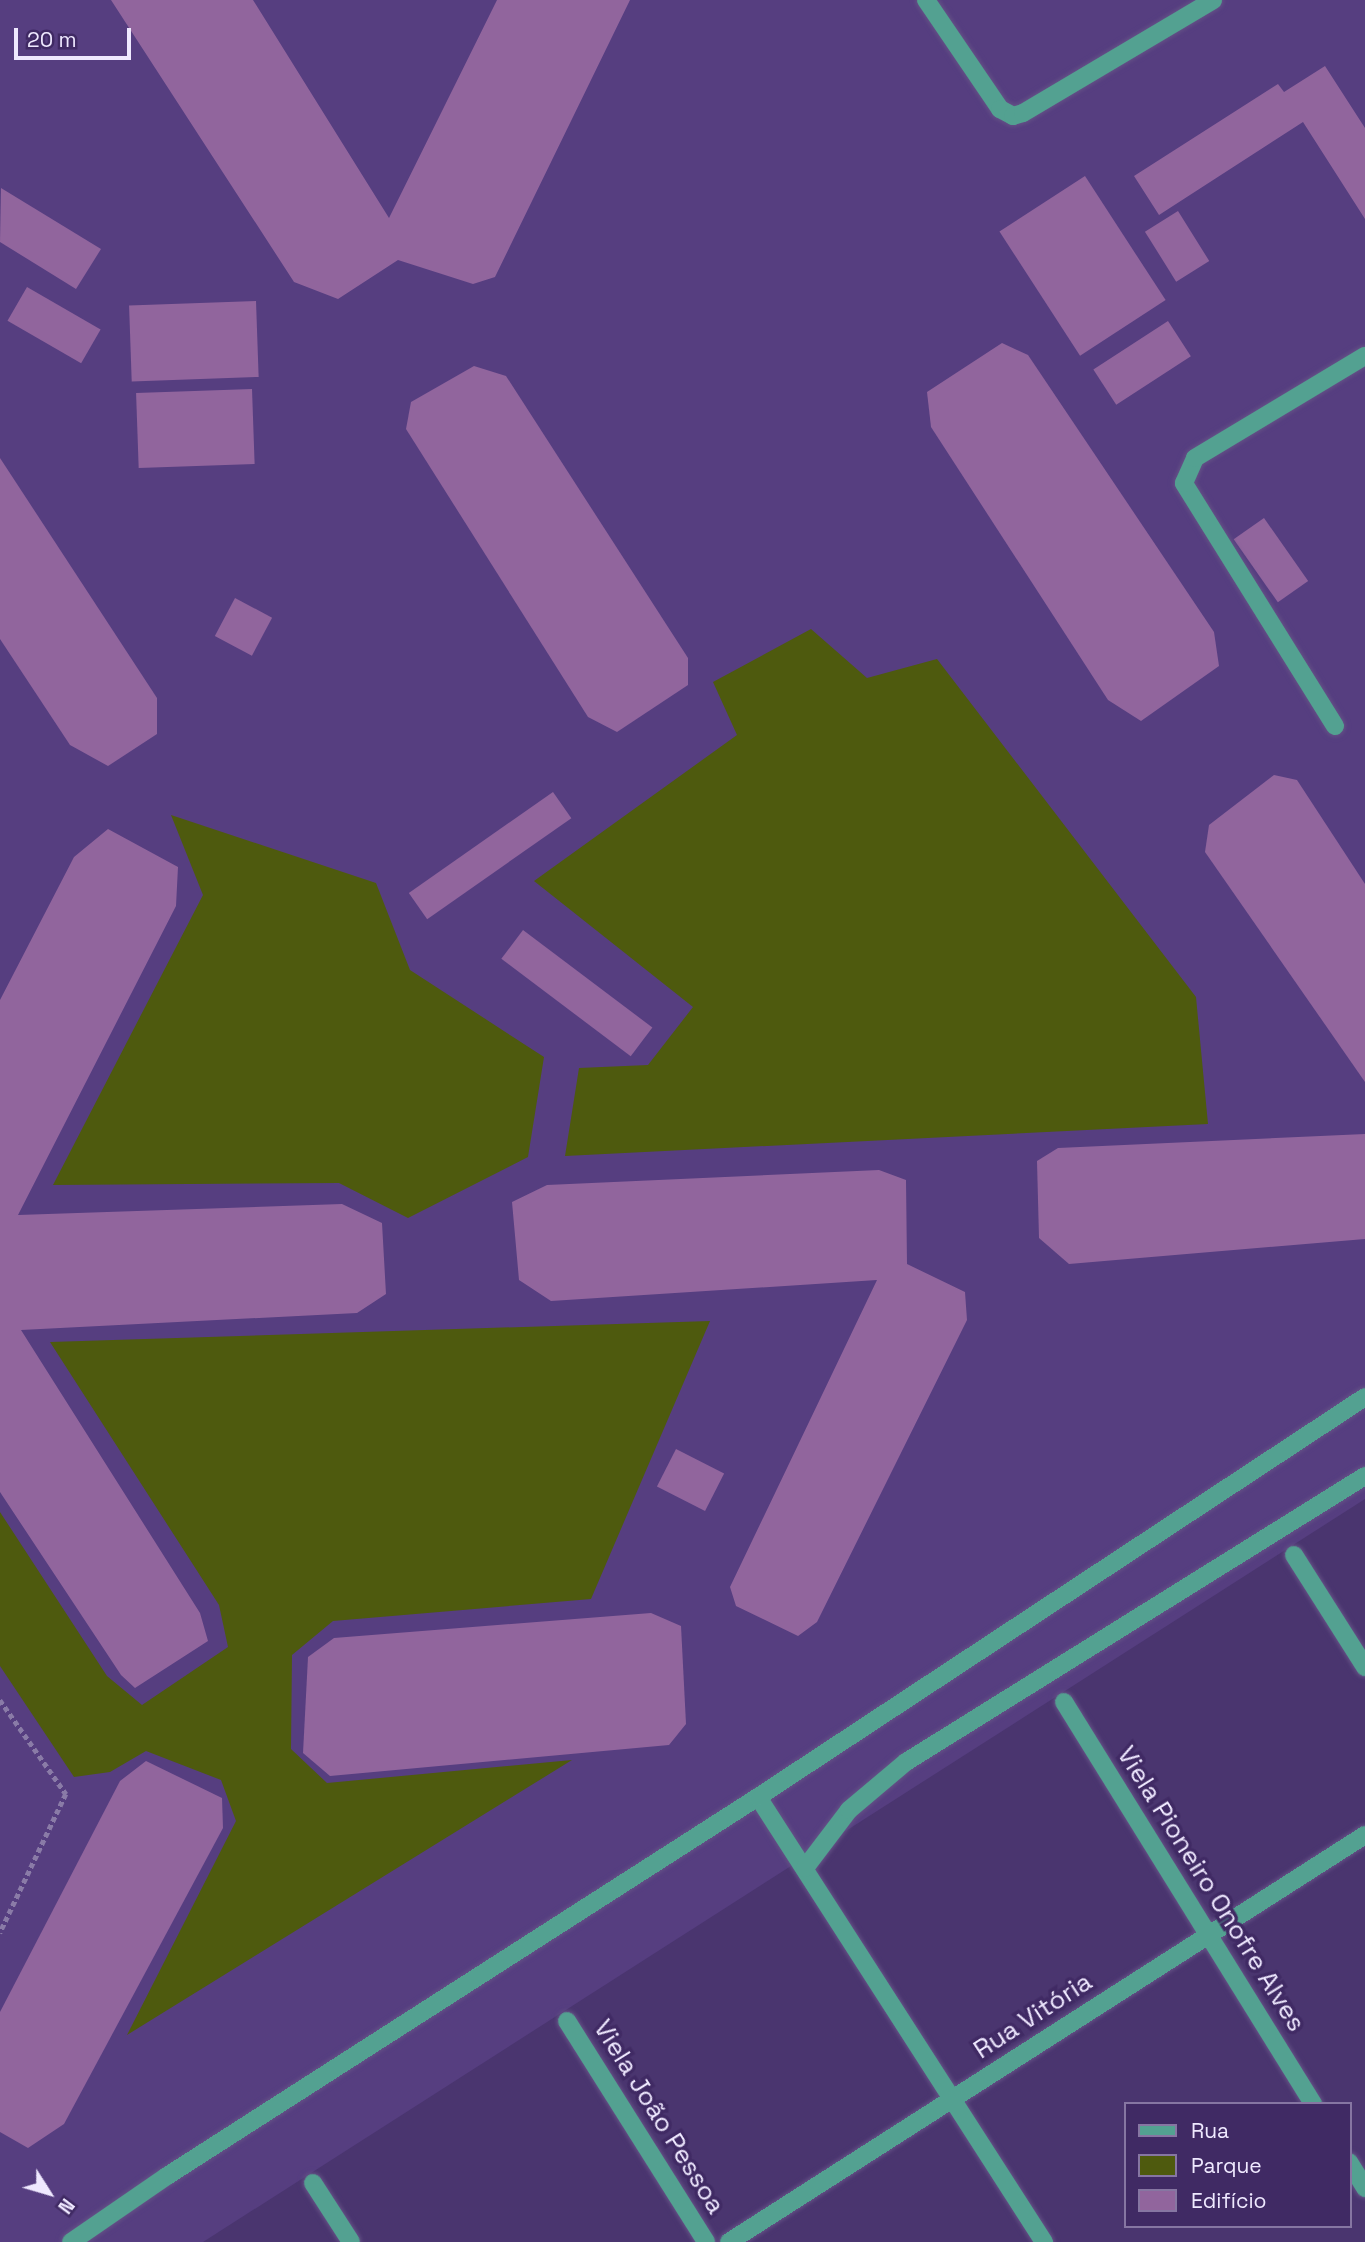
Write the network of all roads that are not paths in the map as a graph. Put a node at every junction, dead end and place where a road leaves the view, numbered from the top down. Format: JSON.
{"nodes":[{"id":1,"x":926,"y":0,"type":"edge"},
{"id":2,"x":1213,"y":0,"type":"edge"},
{"id":3,"x":1365,"y":356,"type":"edge"},
{"id":4,"x":1335,"y":726,"type":"dead end"},
{"id":5,"x":1365,"y":1398,"type":"edge"},
{"id":6,"x":1365,"y":1476,"type":"edge"},
{"id":7,"x":1294,"y":1555,"type":"dead end"},
{"id":8,"x":1365,"y":1667,"type":"edge"},
{"id":9,"x":1065,"y":1702,"type":"dead end"},
{"id":10,"x":758,"y":1797,"type":"junction"},
{"id":11,"x":1365,"y":1835,"type":"edge"},
{"id":12,"x":805,"y":1868,"type":"junction"},
{"id":13,"x":1208,"y":1935,"type":"junction"},
{"id":14,"x":567,"y":2021,"type":"dead end"},
{"id":15,"x":952,"y":2099,"type":"junction"},
{"id":16,"x":1312,"y":2102,"type":"edge"},
{"id":17,"x":1351,"y":2165,"type":"edge"},
{"id":18,"x":313,"y":2183,"type":"dead end"},
{"id":19,"x":1365,"y":2188,"type":"edge"},
{"id":20,"x":71,"y":2242,"type":"edge"},
{"id":21,"x":351,"y":2242,"type":"edge"},
{"id":22,"x":706,"y":2242,"type":"edge"},
{"id":23,"x":729,"y":2242,"type":"edge"},
{"id":24,"x":1044,"y":2242,"type":"edge"}],
"edges":[{"from":1,"to":2,"type":"street"},
{"from":3,"to":4,"type":"street"},
{"from":5,"to":10,"type":"street"},
{"from":6,"to":12,"type":"street"},
{"from":7,"to":8,"type":"street"},
{"from":9,"to":13,"type":"street","name":"Viela Pioneiro Onofre Alves"},
{"from":10,"to":12,"type":"street"},
{"from":10,"to":20,"type":"street"},
{"from":11,"to":13,"type":"street","name":"Rua Vitória"},
{"from":12,"to":15,"type":"street"},
{"from":13,"to":15,"type":"street","name":"Rua Vitória"},
{"from":13,"to":16,"type":"street","name":"Viela Pioneiro Onofre Alves"},
{"from":14,"to":22,"type":"street","name":"Viela João Pessoa"},
{"from":15,"to":23,"type":"street","name":"Rua Vitória"},
{"from":15,"to":24,"type":"street"},
{"from":17,"to":19,"type":"street"},
{"from":18,"to":21,"type":"street"}]}
